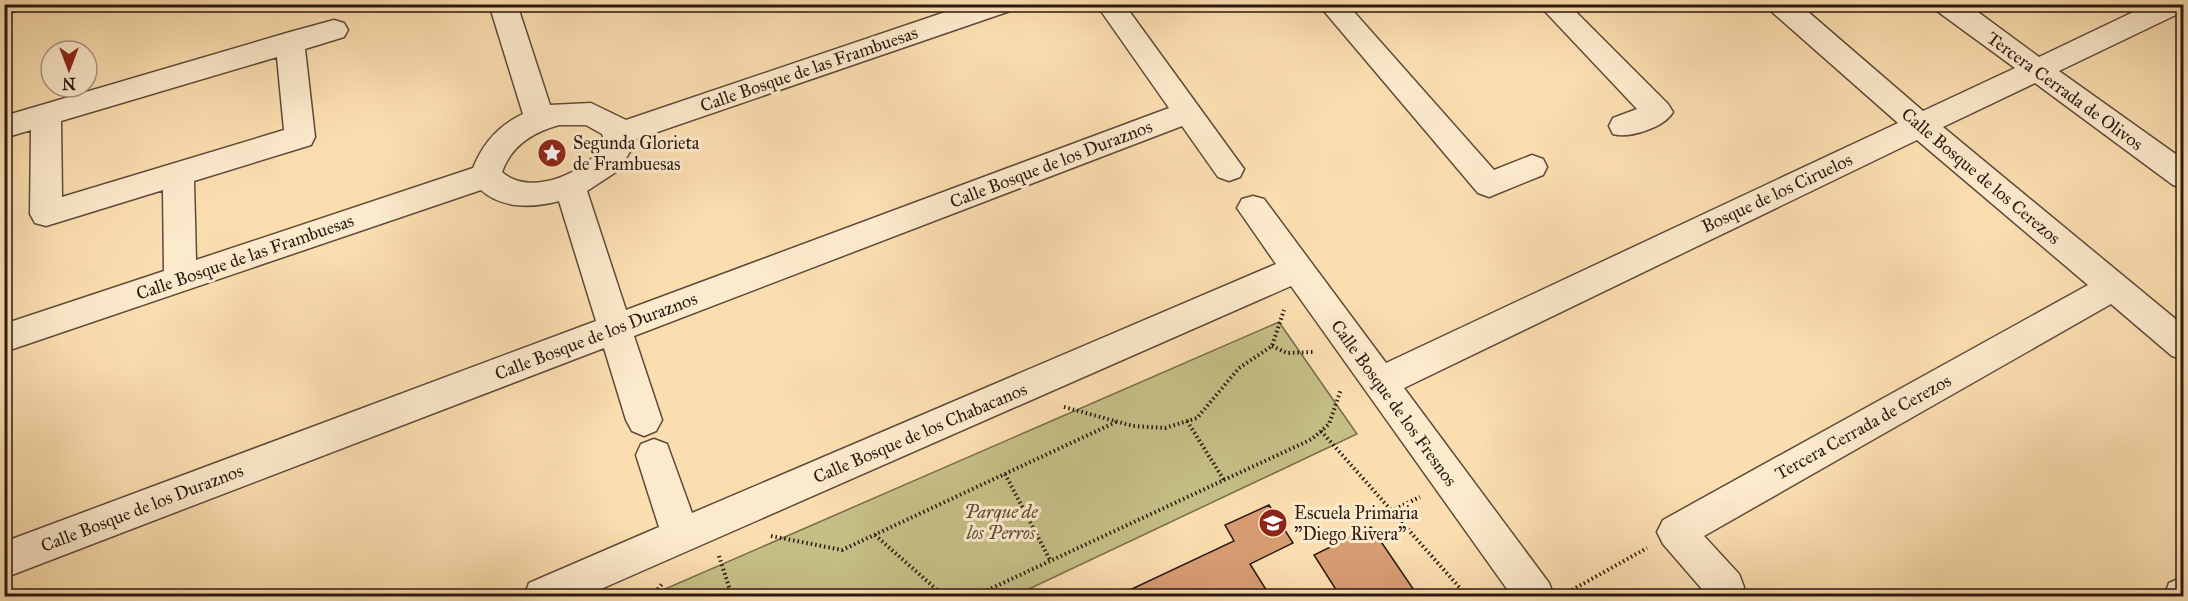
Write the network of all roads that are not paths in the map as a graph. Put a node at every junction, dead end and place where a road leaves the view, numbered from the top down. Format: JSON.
{"nodes":[{"id":1,"x":503,"y":4,"type":"edge"},
{"id":2,"x":1000,"y":4,"type":"edge"},
{"id":3,"x":1110,"y":4,"type":"edge"},
{"id":4,"x":1331,"y":4,"type":"edge"},
{"id":5,"x":1551,"y":4,"type":"edge"},
{"id":6,"x":1780,"y":4,"type":"edge"},
{"id":7,"x":1947,"y":4,"type":"edge"},
{"id":8,"x":2175,"y":4,"type":"edge"},
{"id":9,"x":334,"y":30,"type":"dead end"},
{"id":10,"x":290,"y":42,"type":"junction"},
{"id":11,"x":1188,"y":112,"type":"junction"},
{"id":12,"x":46,"y":114,"type":"junction"},
{"id":13,"x":539,"y":118,"type":"junction"},
{"id":14,"x":1920,"y":125,"type":"junction"},
{"id":15,"x":1624,"y":126,"type":"dead end"},
{"id":16,"x":4,"y":127,"type":"edge"},
{"id":17,"x":617,"y":134,"type":"junction"},
{"id":18,"x":1532,"y":167,"type":"dead end"},
{"id":19,"x":1229,"y":169,"type":"dead end"},
{"id":20,"x":178,"y":174,"type":"junction"},
{"id":21,"x":485,"y":176,"type":"junction"},
{"id":22,"x":2184,"y":177,"type":"edge"},
{"id":23,"x":570,"y":186,"type":"junction"},
{"id":24,"x":1253,"y":208,"type":"dead end"},
{"id":25,"x":1297,"y":269,"type":"junction"},
{"id":26,"x":180,"y":279,"type":"junction"},
{"id":27,"x":2113,"y":287,"type":"junction"},
{"id":28,"x":615,"y":329,"type":"junction"},
{"id":29,"x":4,"y":338,"type":"edge"},
{"id":30,"x":2184,"y":346,"type":"edge"},
{"id":31,"x":1379,"y":383,"type":"junction"},
{"id":32,"x":644,"y":420,"type":"dead end"},
{"id":33,"x":654,"y":454,"type":"dead end"},
{"id":34,"x":695,"y":530,"type":"junction"},
{"id":35,"x":4,"y":560,"type":"edge"},
{"id":36,"x":1725,"y":587,"type":"dead end"},
{"id":37,"x":543,"y":597,"type":"edge"},
{"id":38,"x":1535,"y":597,"type":"edge"}],
"edges":[{"from":1,"to":13,"type":"street"},
{"from":2,"to":17,"type":"street","name":"Calle Bosque de las Frambuesas"},
{"from":3,"to":11,"type":"street"},
{"from":4,"to":18,"type":"street"},
{"from":5,"to":15,"type":"street"},
{"from":6,"to":14,"type":"street","name":"Calle Bosque de los Cerezos"},
{"from":7,"to":22,"type":"street","name":"Tercera Cerrada de Olivos"},
{"from":8,"to":14,"type":"street","name":"Bosque de los Ciruelos"},
{"from":9,"to":10,"type":"street"},
{"from":10,"to":12,"type":"street"},
{"from":10,"to":20,"type":"street"},
{"from":11,"to":19,"type":"street"},
{"from":11,"to":28,"type":"street","name":"Calle Bosque de los Duraznos"},
{"from":12,"to":16,"type":"street"},
{"from":12,"to":20,"type":"street"},
{"from":13,"to":17,"type":"street"},
{"from":13,"to":21,"type":"street"},
{"from":14,"to":27,"type":"street","name":"Calle Bosque de los Cerezos"},
{"from":14,"to":31,"type":"street","name":"Bosque de los Ciruelos"},
{"from":17,"to":23,"type":"street"},
{"from":20,"to":26,"type":"street"},
{"from":21,"to":23,"type":"street"},
{"from":21,"to":26,"type":"street","name":"Calle Bosque de las Frambuesas"},
{"from":23,"to":28,"type":"street"},
{"from":24,"to":25,"type":"street","name":"Calle Bosque de los Fresnos"},
{"from":25,"to":31,"type":"street","name":"Calle Bosque de los Fresnos"},
{"from":25,"to":34,"type":"street","name":"Calle Bosque de los Chabacanos"},
{"from":26,"to":29,"type":"street","name":"Calle Bosque de las Frambuesas"},
{"from":27,"to":30,"type":"street","name":"Calle Bosque de los Cerezos"},
{"from":27,"to":36,"type":"street","name":"Tercera Cerrada de Cerezos"},
{"from":28,"to":32,"type":"street"},
{"from":28,"to":35,"type":"street","name":"Calle Bosque de los Duraznos"},
{"from":31,"to":38,"type":"street","name":"Calle Bosque de los Fresnos"},
{"from":33,"to":34,"type":"street"},
{"from":34,"to":37,"type":"street","name":"Calle Bosque de los Chabacanos"}]}
